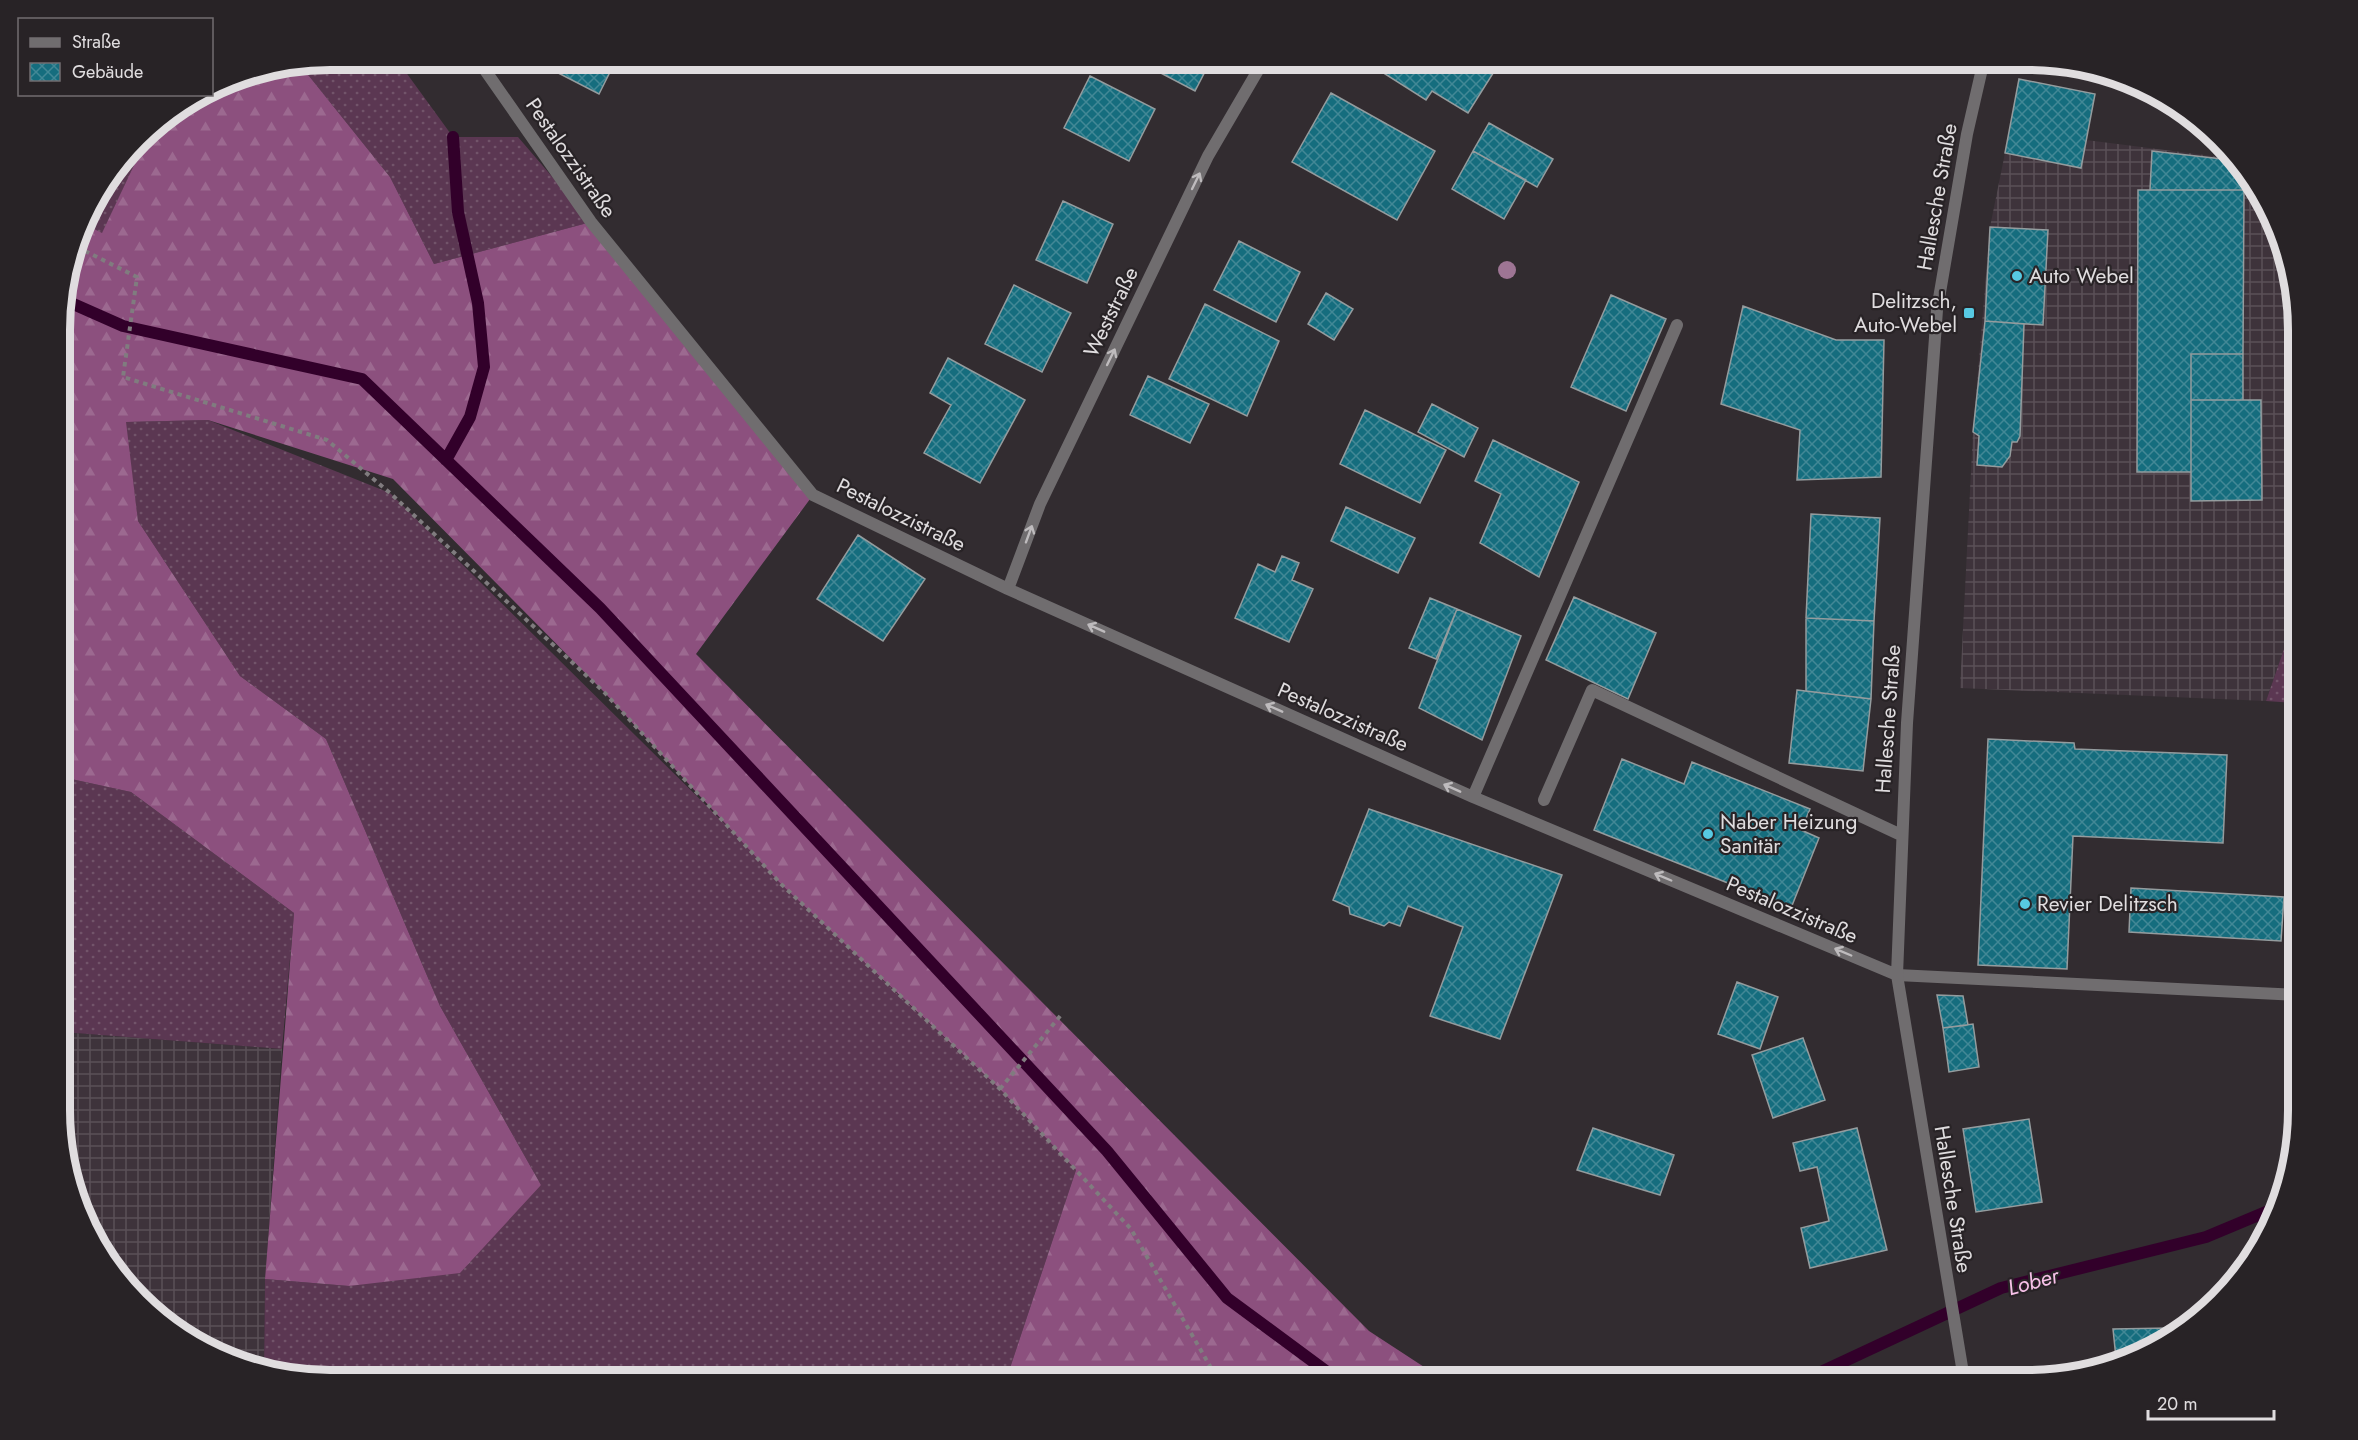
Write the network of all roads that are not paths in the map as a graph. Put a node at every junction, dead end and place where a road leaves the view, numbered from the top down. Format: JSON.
{"nodes":[{"id":1,"x":485,"y":70,"type":"edge"},
{"id":2,"x":1258,"y":70,"type":"edge"},
{"id":3,"x":1982,"y":70,"type":"edge"},
{"id":4,"x":1677,"y":325,"type":"dead end"},
{"id":5,"x":1008,"y":589,"type":"junction"},
{"id":6,"x":1473,"y":797,"type":"junction"},
{"id":7,"x":1544,"y":800,"type":"dead end"},
{"id":8,"x":1900,"y":835,"type":"junction"},
{"id":9,"x":1897,"y":975,"type":"junction"},
{"id":10,"x":2288,"y":995,"type":"edge"},
{"id":11,"x":1961,"y":1370,"type":"edge"}],
"edges":[{"from":1,"to":5,"type":"street","name":"Pestalozzistraße"},
{"from":5,"to":2,"type":"street","name":"Weststraße","one_way":true},
{"from":3,"to":8,"type":"street","name":"Hallesche Straße"},
{"from":4,"to":6,"type":"street"},
{"from":6,"to":5,"type":"street","name":"Pestalozzistraße","one_way":true},
{"from":9,"to":6,"type":"street","name":"Pestalozzistraße","one_way":true},
{"from":7,"to":8,"type":"street"},
{"from":8,"to":9,"type":"street","name":"Hallesche Straße"},
{"from":9,"to":10,"type":"street","name":"Pestalozzistraße"},
{"from":9,"to":11,"type":"street","name":"Hallesche Straße"}]}
